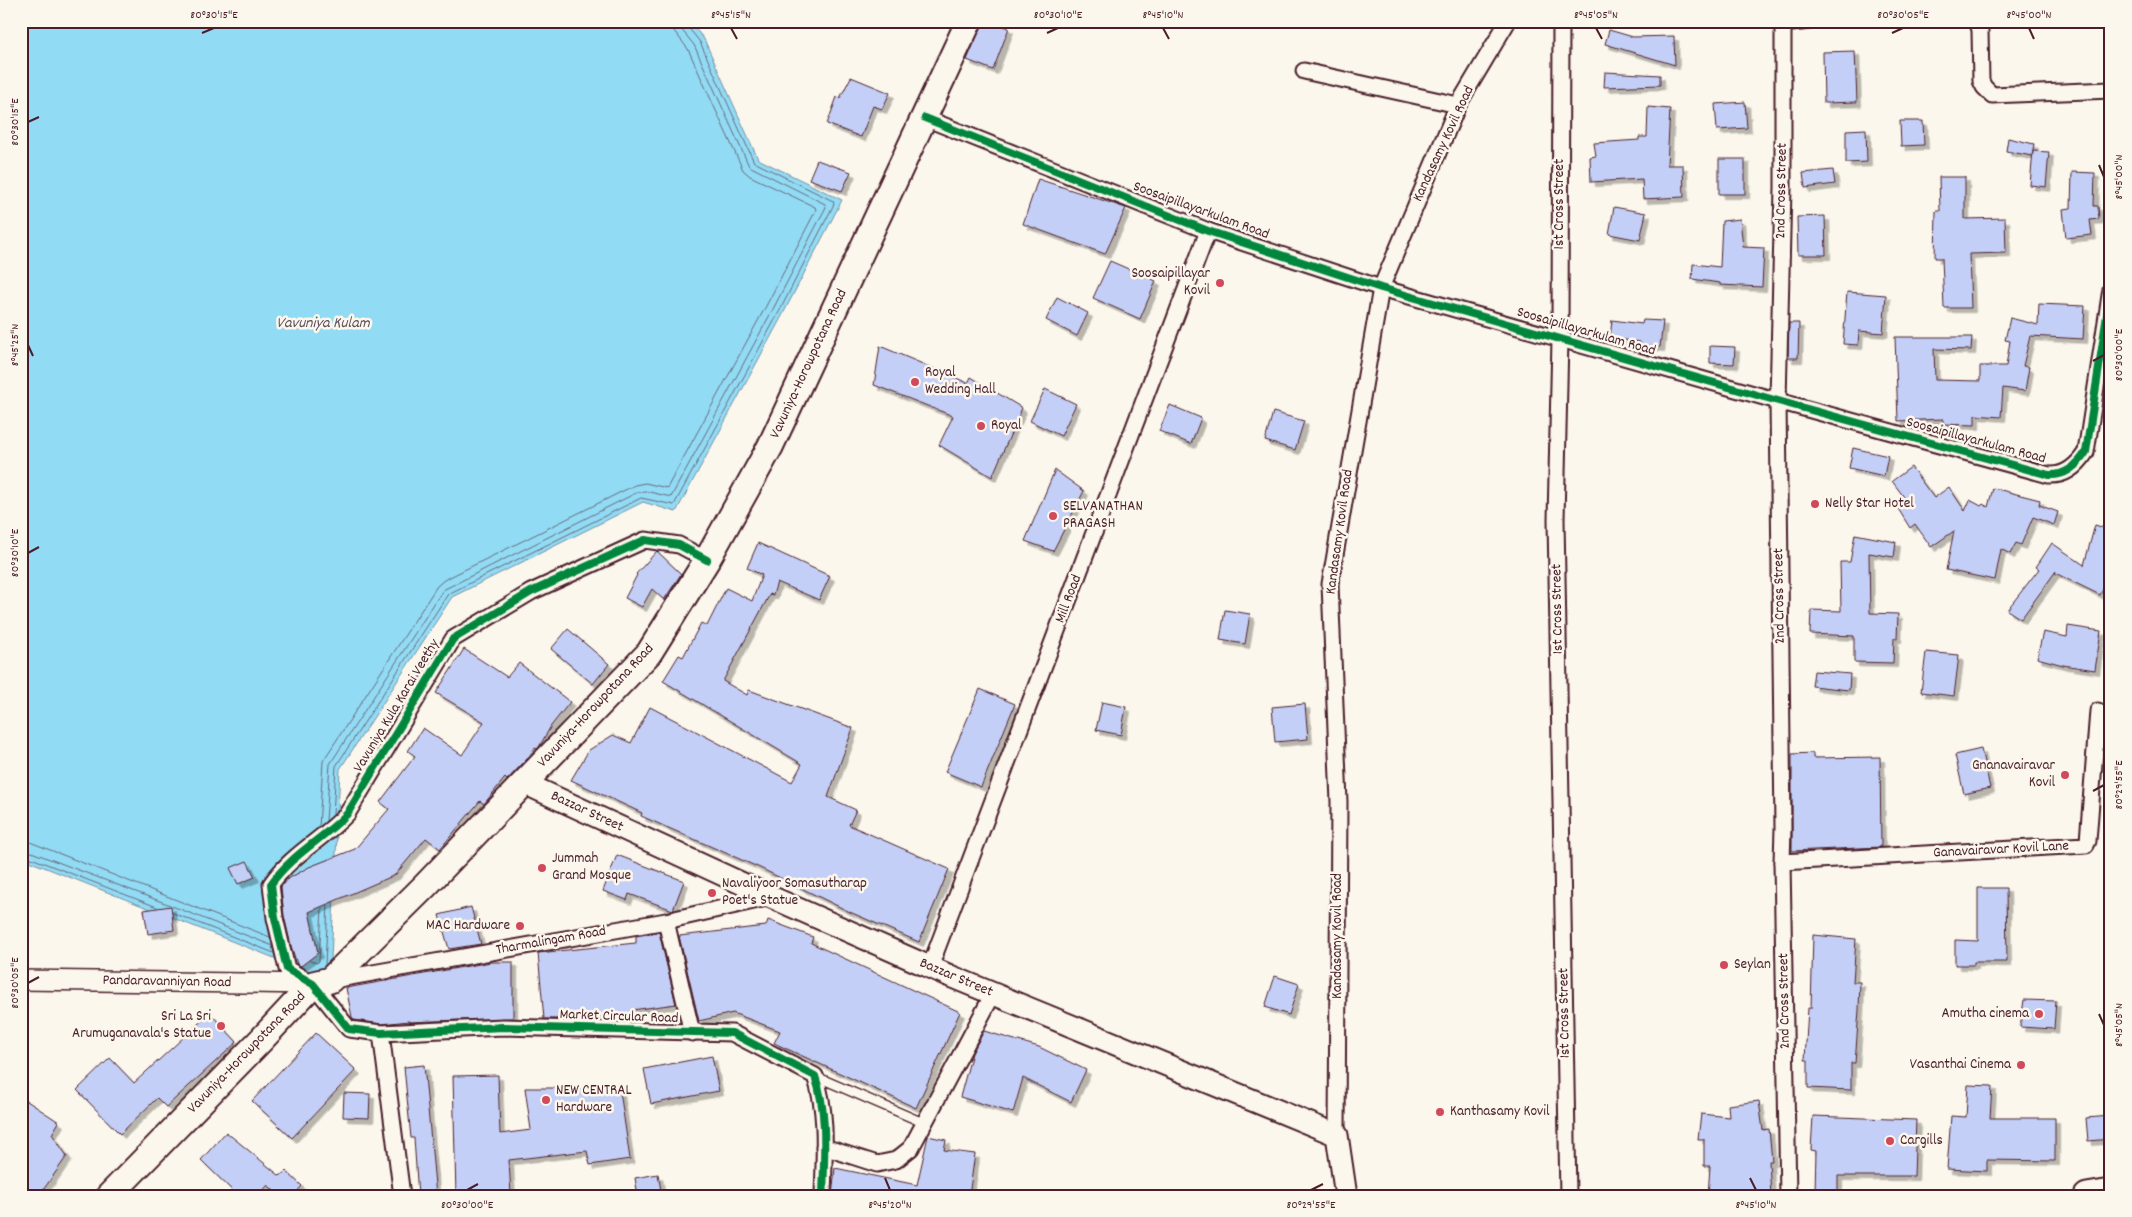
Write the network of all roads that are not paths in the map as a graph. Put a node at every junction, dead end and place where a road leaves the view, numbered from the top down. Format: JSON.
{"nodes":[{"id":1,"x":969,"y":21,"type":"edge"},
{"id":2,"x":1508,"y":21,"type":"edge"},
{"id":3,"x":1561,"y":21,"type":"edge"},
{"id":4,"x":1810,"y":21,"type":"edge"},
{"id":5,"x":1977,"y":21,"type":"edge"},
{"id":6,"x":1782,"y":22,"type":"edge"},
{"id":7,"x":1304,"y":71,"type":"dead end"},
{"id":8,"x":2111,"y":90,"type":"edge"},
{"id":9,"x":1458,"y":105,"type":"junction"},
{"id":10,"x":925,"y":118,"type":"junction"},
{"id":11,"x":1208,"y":231,"type":"junction"},
{"id":12,"x":1381,"y":288,"type":"junction"},
{"id":13,"x":2111,"y":289,"type":"edge"},
{"id":14,"x":1560,"y":339,"type":"junction"},
{"id":15,"x":1778,"y":401,"type":"junction"},
{"id":16,"x":707,"y":560,"type":"junction"},
{"id":17,"x":2098,"y":711,"type":"dead end"},
{"id":18,"x":524,"y":784,"type":"junction"},
{"id":19,"x":1782,"y":862,"type":"junction"},
{"id":20,"x":771,"y":897,"type":"junction"},
{"id":21,"x":666,"y":921,"type":"junction"},
{"id":22,"x":930,"y":967,"type":"junction"},
{"id":23,"x":21,"y":980,"type":"edge"},
{"id":24,"x":321,"y":982,"type":"junction"},
{"id":25,"x":992,"y":994,"type":"junction"},
{"id":26,"x":381,"y":1033,"type":"junction"},
{"id":27,"x":692,"y":1033,"type":"junction"},
{"id":28,"x":815,"y":1076,"type":"junction"},
{"id":29,"x":924,"y":1123,"type":"junction"},
{"id":30,"x":1337,"y":1134,"type":"junction"},
{"id":31,"x":824,"y":1146,"type":"junction"},
{"id":32,"x":2111,"y":1192,"type":"edge"},
{"id":33,"x":109,"y":1196,"type":"edge"},
{"id":34,"x":402,"y":1196,"type":"edge"},
{"id":35,"x":823,"y":1196,"type":"edge"},
{"id":36,"x":1346,"y":1196,"type":"edge"},
{"id":37,"x":1568,"y":1196,"type":"edge"},
{"id":38,"x":1788,"y":1196,"type":"edge"},
{"id":39,"x":2087,"y":1196,"type":"edge"}],
"edges":[{"from":1,"to":10,"type":"highway","name":"Vavuniya-Horowpotana Road"},
{"from":2,"to":9,"type":"street","name":"Kandasamy Kovil Road"},
{"from":3,"to":14,"type":"street","name":"1st Cross Street"},
{"from":4,"to":6,"type":"street","name":"2nd Cross Street"},
{"from":5,"to":8,"type":"street"},
{"from":6,"to":15,"type":"street","name":"2nd Cross Street"},
{"from":7,"to":9,"type":"street"},
{"from":9,"to":12,"type":"street","name":"Kandasamy Kovil Road"},
{"from":10,"to":11,"type":"street","name":"Soosaipillayarkulam Road"},
{"from":10,"to":16,"type":"highway","name":"Vavuniya-Horowpotana Road"},
{"from":11,"to":12,"type":"street","name":"Soosaipillayarkulam Road"},
{"from":11,"to":22,"type":"street","name":"Mill Road"},
{"from":12,"to":14,"type":"street","name":"Soosaipillayarkulam Road"},
{"from":12,"to":30,"type":"street","name":"Kandasamy Kovil Road"},
{"from":13,"to":15,"type":"street","name":"Soosaipillayarkulam Road"},
{"from":14,"to":15,"type":"street","name":"Soosaipillayarkulam Road"},
{"from":14,"to":37,"type":"street","name":"1st Cross Street"},
{"from":15,"to":19,"type":"street","name":"2nd Cross Street"},
{"from":16,"to":18,"type":"highway","name":"Vavuniya-Horowpotana Road"},
{"from":16,"to":24,"type":"street","name":"Vavuniya Kula Karai Veethy"},
{"from":17,"to":19,"type":"street","name":"Ganavairavar Kovil Lane"},
{"from":18,"to":20,"type":"main road","name":"Bazzar Street"},
{"from":18,"to":24,"type":"highway","name":"Vavuniya-Horowpotana Road"},
{"from":19,"to":38,"type":"street","name":"2nd Cross Street"},
{"from":20,"to":21,"type":"street","name":"Tharmalingam Road"},
{"from":20,"to":22,"type":"main road","name":"Bazzar Street"},
{"from":21,"to":24,"type":"street","name":"Tharmalingam Road"},
{"from":21,"to":27,"type":"street"},
{"from":22,"to":25,"type":"main road","name":"Bazzar Street"},
{"from":23,"to":24,"type":"street","name":"Pandaravanniyan Road"},
{"from":24,"to":26,"type":"street","name":"Market Circular Road"},
{"from":24,"to":33,"type":"highway","name":"Vavuniya-Horowpotana Road"},
{"from":25,"to":29,"type":"street"},
{"from":25,"to":30,"type":"main road","name":"Bazzar Street"},
{"from":26,"to":27,"type":"street","name":"Market Circular Road"},
{"from":26,"to":34,"type":"street"},
{"from":27,"to":28,"type":"street","name":"Market Circular Road"},
{"from":28,"to":29,"type":"lane"},
{"from":28,"to":31,"type":"street"},
{"from":29,"to":31,"type":"street"},
{"from":30,"to":36,"type":"main road"},
{"from":31,"to":35,"type":"street"},
{"from":32,"to":39,"type":"highway"}]}
